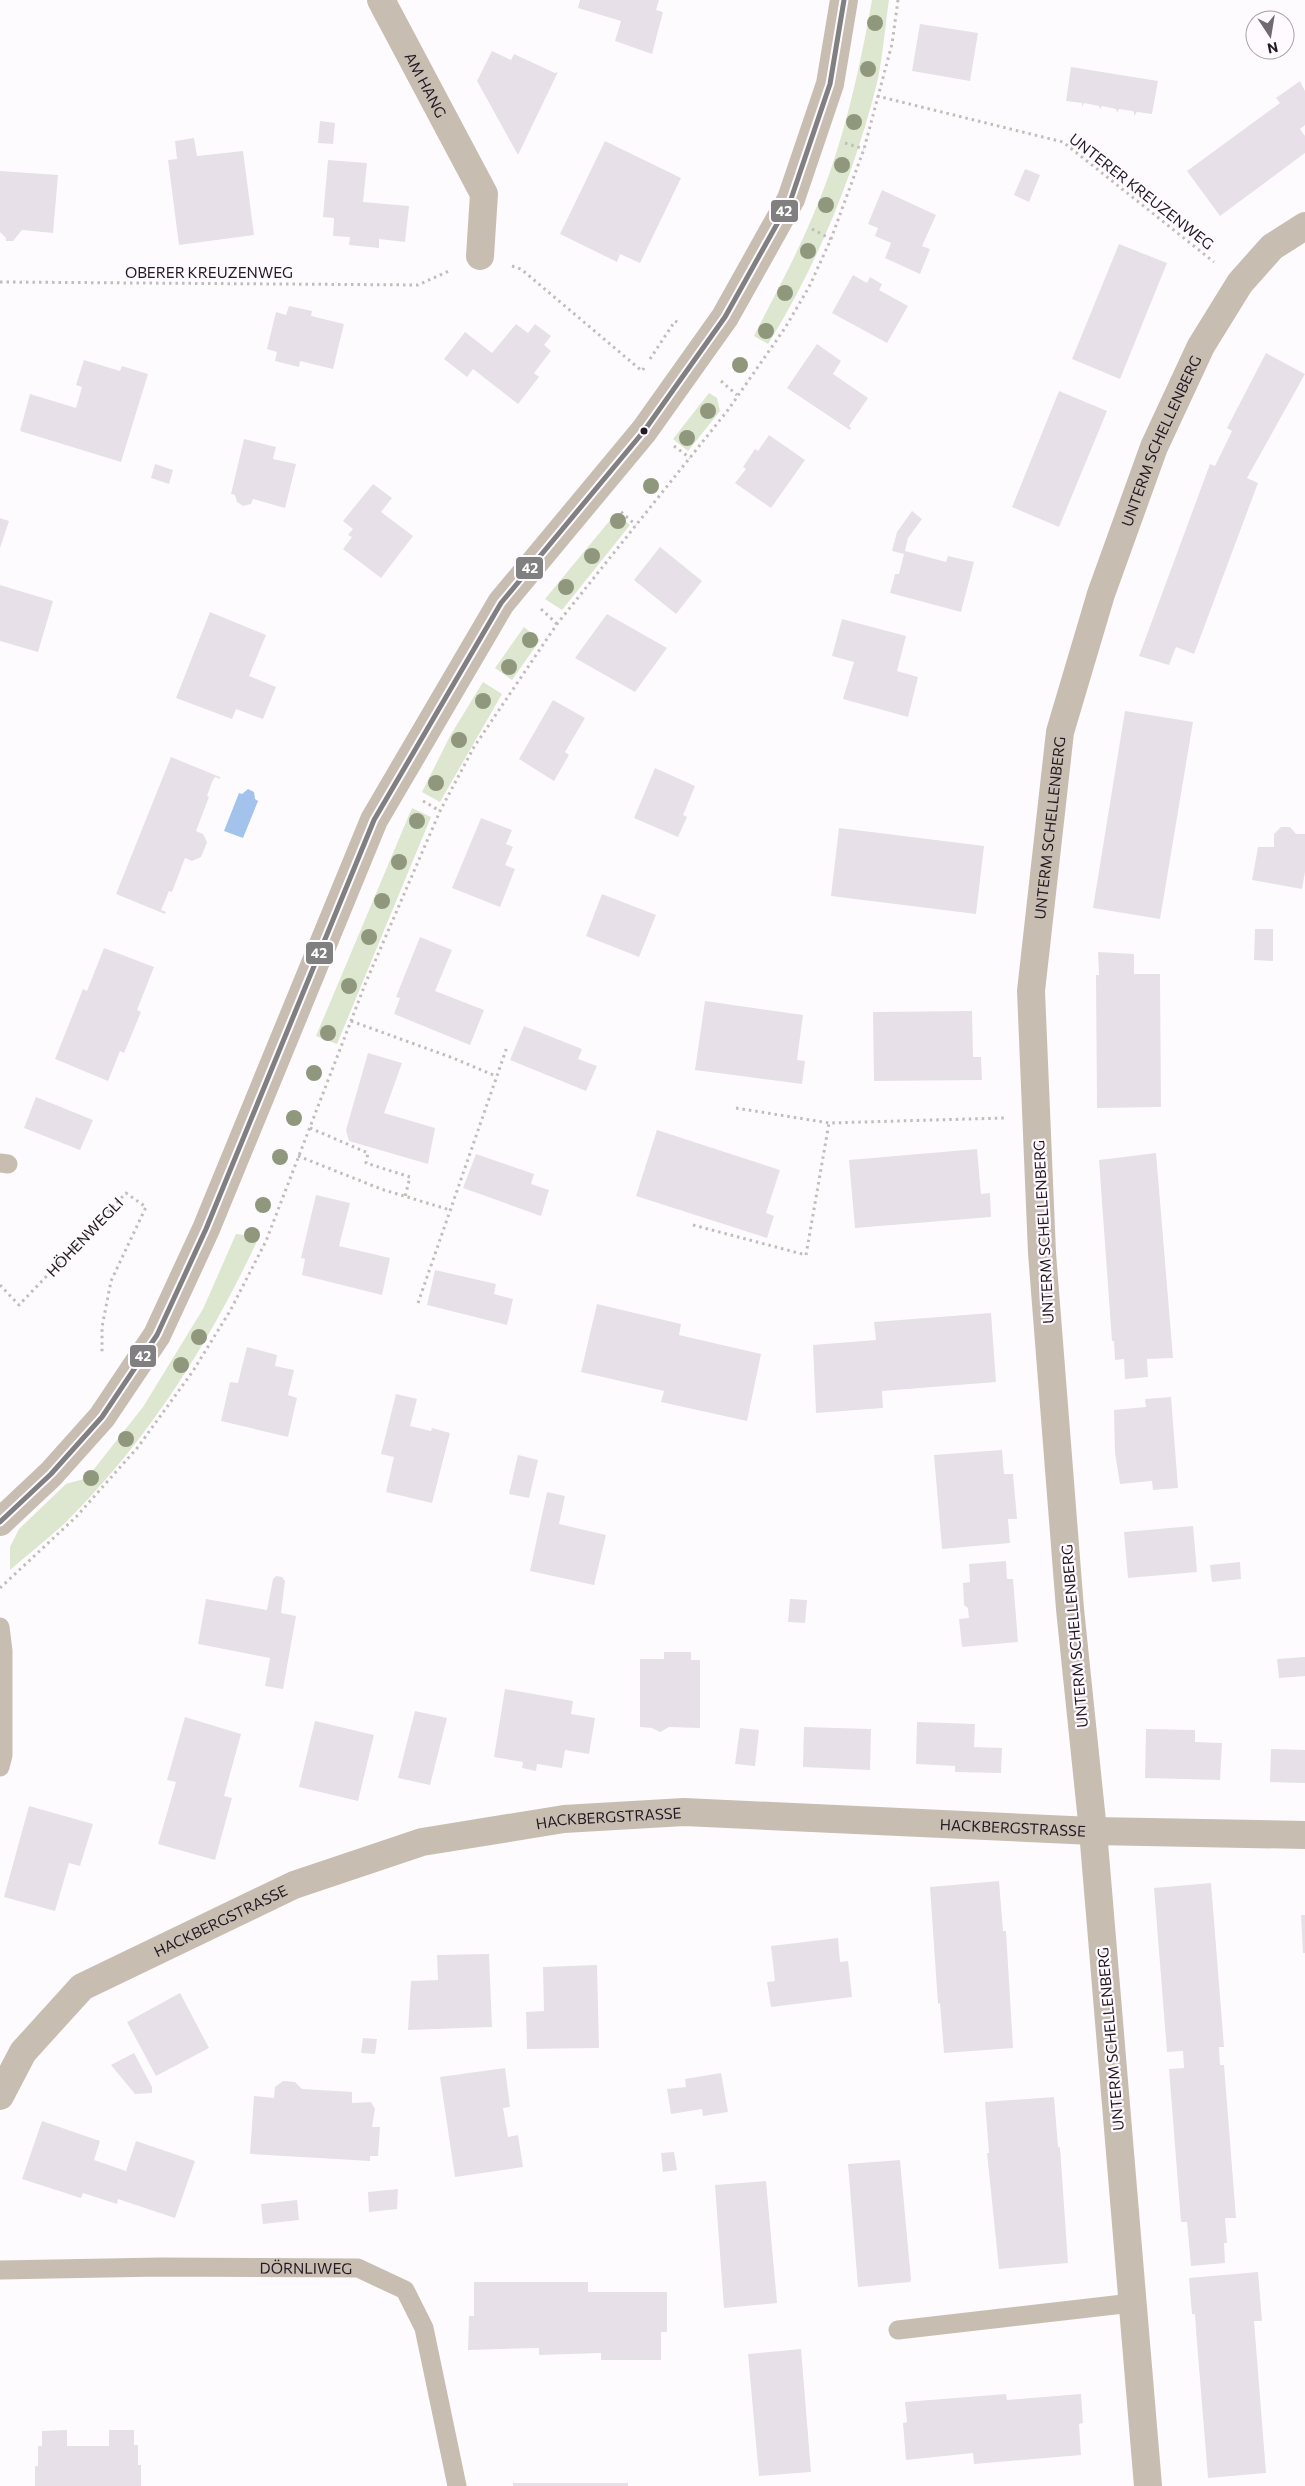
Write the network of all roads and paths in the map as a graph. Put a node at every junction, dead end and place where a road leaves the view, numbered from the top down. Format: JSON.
{"nodes":[{"id":1,"x":380,"y":0,"type":"edge"},
{"id":2,"x":844,"y":0,"type":"edge"},
{"id":3,"x":898,"y":0,"type":"edge"},
{"id":4,"x":877,"y":96,"type":"junction"},
{"id":5,"x":1305,"y":226,"type":"edge"},
{"id":6,"x":480,"y":256,"type":"dead end"},
{"id":7,"x":521,"y":268,"type":"dead end"},
{"id":8,"x":0,"y":282,"type":"edge"},
{"id":9,"x":1240,"y":283,"type":"junction"},
{"id":10,"x":418,"y":285,"type":"dead end"},
{"id":11,"x":675,"y":321,"type":"dead end"},
{"id":12,"x":672,"y":444,"type":"dead end"},
{"id":13,"x":690,"y":458,"type":"junction"},
{"id":14,"x":619,"y":510,"type":"dead end"},
{"id":15,"x":636,"y":526,"type":"junction"},
{"id":16,"x":351,"y":1020,"type":"junction"},
{"id":17,"x":507,"y":1047,"type":"dead end"},
{"id":18,"x":496,"y":1076,"type":"junction"},
{"id":19,"x":736,"y":1108,"type":"dead end"},
{"id":20,"x":1037,"y":1116,"type":"junction"},
{"id":21,"x":829,"y":1123,"type":"junction"},
{"id":22,"x":310,"y":1128,"type":"junction"},
{"id":23,"x":298,"y":1156,"type":"junction"},
{"id":24,"x":405,"y":1197,"type":"junction"},
{"id":25,"x":450,"y":1210,"type":"junction"},
{"id":26,"x":693,"y":1225,"type":"dead end"},
{"id":27,"x":0,"y":1285,"type":"edge"},
{"id":28,"x":418,"y":1303,"type":"dead end"},
{"id":29,"x":102,"y":1357,"type":"dead end"},
{"id":30,"x":0,"y":1522,"type":"edge"},
{"id":31,"x":0,"y":1588,"type":"edge"},
{"id":32,"x":0,"y":1627,"type":"edge"},
{"id":33,"x":0,"y":1767,"type":"edge"},
{"id":34,"x":1093,"y":1831,"type":"junction"},
{"id":35,"x":1305,"y":1835,"type":"edge"},
{"id":36,"x":0,"y":2096,"type":"edge"},
{"id":37,"x":0,"y":2270,"type":"edge"},
{"id":38,"x":1132,"y":2303,"type":"junction"},
{"id":39,"x":898,"y":2330,"type":"dead end"},
{"id":40,"x":457,"y":2486,"type":"edge"},
{"id":41,"x":1148,"y":2486,"type":"edge"}],
"edges":[{"from":1,"to":6,"type":"street","name":"AM HANG"},
{"from":2,"to":30,"type":"street"},
{"from":3,"to":4,"type":"path"},
{"from":4,"to":9,"type":"path","name":"UNTERER KREUZENWEG"},
{"from":4,"to":13,"type":"path"},
{"from":5,"to":9,"type":"street","name":"UNTERM SCHELLENBERG"},
{"from":7,"to":11,"type":"path"},
{"from":8,"to":10,"type":"path","name":"OBERER KREUZENWEG"},
{"from":9,"to":20,"type":"street","name":"UNTERM SCHELLENBERG"},
{"from":12,"to":13,"type":"path"},
{"from":13,"to":15,"type":"path"},
{"from":14,"to":15,"type":"path"},
{"from":15,"to":16,"type":"path"},
{"from":16,"to":18,"type":"path"},
{"from":16,"to":22,"type":"path"},
{"from":17,"to":18,"type":"path"},
{"from":18,"to":25,"type":"path"},
{"from":19,"to":21,"type":"path"},
{"from":20,"to":21,"type":"path"},
{"from":20,"to":34,"type":"street","name":"UNTERM SCHELLENBERG"},
{"from":21,"to":26,"type":"path"},
{"from":22,"to":23,"type":"path"},
{"from":22,"to":24,"type":"path"},
{"from":23,"to":24,"type":"path"},
{"from":23,"to":31,"type":"path"},
{"from":24,"to":25,"type":"path"},
{"from":25,"to":28,"type":"path"},
{"from":27,"to":29,"type":"path","name":"HÖHENWEGLI"},
{"from":32,"to":33,"type":"lane"},
{"from":34,"to":35,"type":"street","name":"HACKBERGSTRASSE"},
{"from":34,"to":36,"type":"street","name":"HACKBERGSTRASSE"},
{"from":34,"to":38,"type":"street","name":"UNTERM SCHELLENBERG"},
{"from":37,"to":40,"type":"lane","name":"DÖRNLIWEG"},
{"from":38,"to":39,"type":"lane"},
{"from":38,"to":41,"type":"street","name":"UNTERM SCHELLENBERG"}]}
